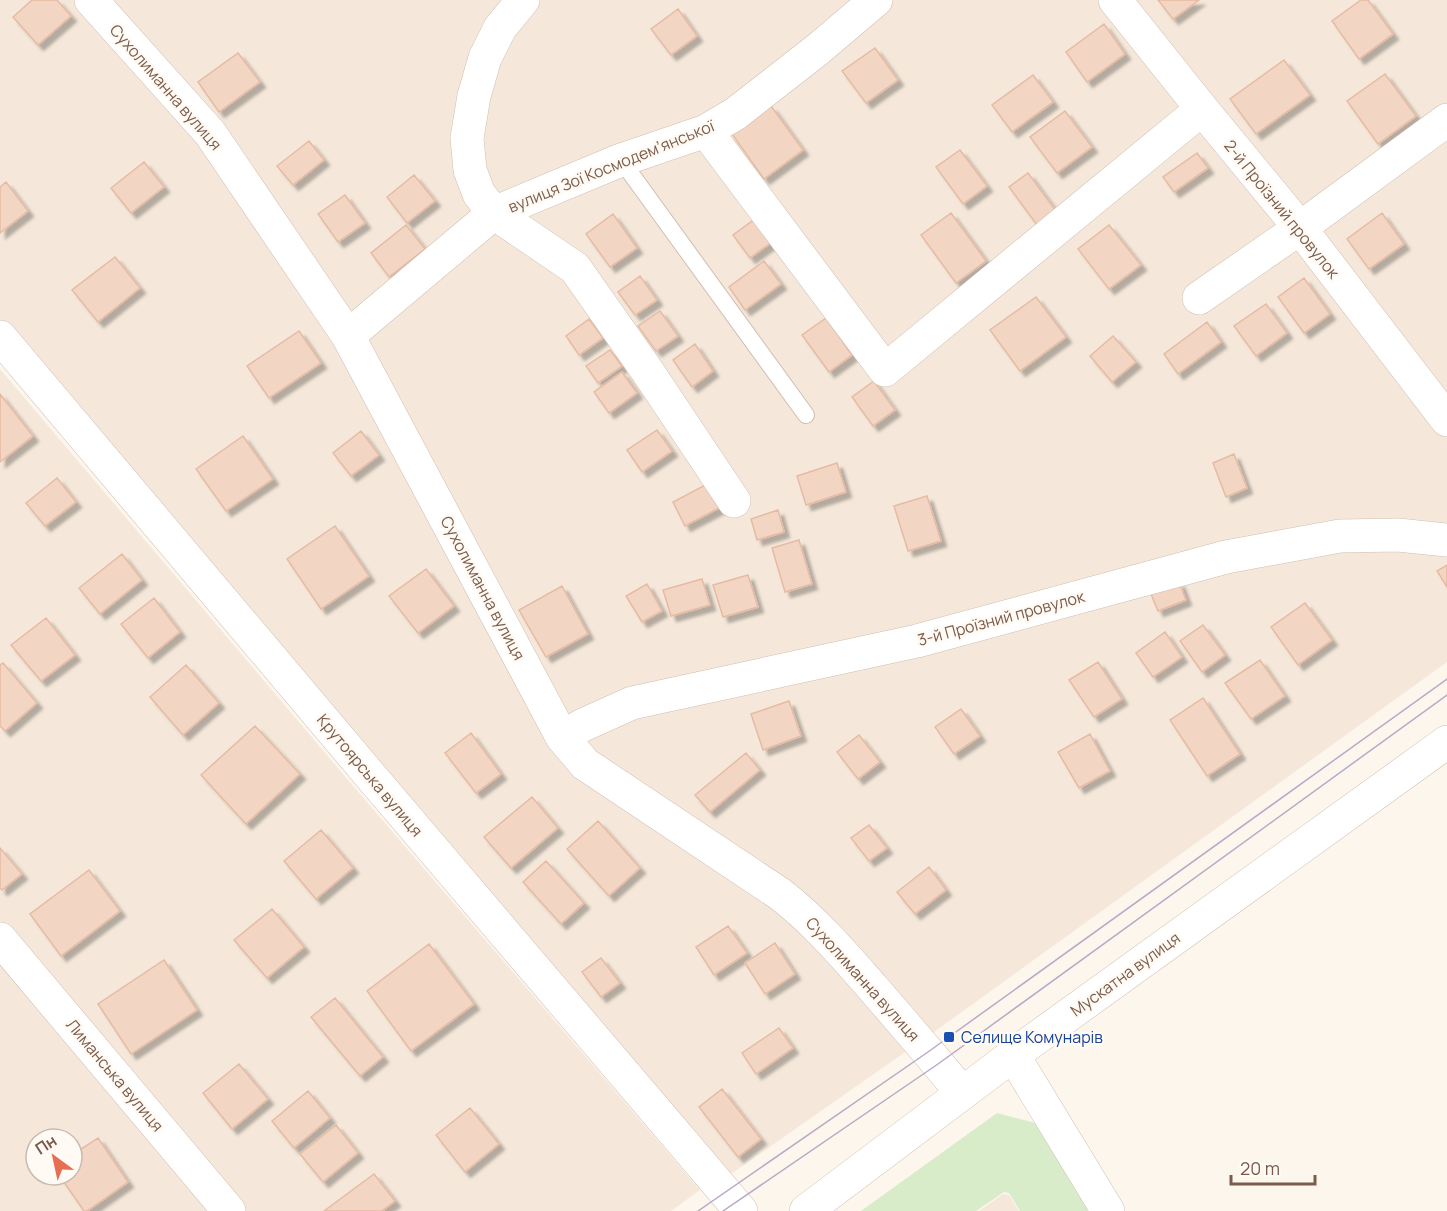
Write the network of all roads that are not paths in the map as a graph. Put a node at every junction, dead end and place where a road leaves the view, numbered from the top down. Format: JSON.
{"nodes":[{"id":1,"x":91,"y":0,"type":"edge"},
{"id":2,"x":523,"y":0,"type":"edge"},
{"id":3,"x":876,"y":0,"type":"edge"},
{"id":4,"x":1116,"y":0,"type":"edge"},
{"id":5,"x":1202,"y":109,"type":"junction"},
{"id":6,"x":1447,"y":120,"type":"edge"},
{"id":7,"x":706,"y":130,"type":"junction"},
{"id":8,"x":621,"y":160,"type":"junction"},
{"id":9,"x":494,"y":213,"type":"junction"},
{"id":10,"x":1300,"y":228,"type":"junction"},
{"id":11,"x":1199,"y":298,"type":"dead end"},
{"id":12,"x":348,"y":336,"type":"junction"},
{"id":13,"x":0,"y":337,"type":"edge"},
{"id":14,"x":806,"y":415,"type":"dead end"},
{"id":15,"x":1447,"y":420,"type":"edge"},
{"id":16,"x":734,"y":501,"type":"dead end"},
{"id":17,"x":1447,"y":540,"type":"edge"},
{"id":18,"x":562,"y":737,"type":"junction"},
{"id":19,"x":1447,"y":742,"type":"edge"},
{"id":20,"x":0,"y":939,"type":"edge"},
{"id":21,"x":1013,"y":1055,"type":"junction"},
{"id":22,"x":962,"y":1093,"type":"junction"},
{"id":23,"x":230,"y":1211,"type":"edge"},
{"id":24,"x":741,"y":1211,"type":"edge"},
{"id":25,"x":806,"y":1211,"type":"edge"},
{"id":26,"x":1108,"y":1211,"type":"edge"}],
"edges":[{"from":1,"to":12,"type":"street","name":"Сухолиманна вулиця"},
{"from":2,"to":9,"type":"street"},
{"from":3,"to":7,"type":"street","name":"вулиця Зої Космодемʼянської"},
{"from":4,"to":5,"type":"street","name":"2-й Проїзний провулок"},
{"from":5,"to":7,"type":"street"},
{"from":5,"to":10,"type":"street","name":"2-й Проїзний провулок"},
{"from":6,"to":10,"type":"street"},
{"from":7,"to":8,"type":"street","name":"вулиця Зої Космодемʼянської"},
{"from":8,"to":9,"type":"street","name":"вулиця Зої Космодемʼянської"},
{"from":8,"to":14,"type":"lane"},
{"from":9,"to":12,"type":"street","name":"вулиця Зої Космодемʼянської"},
{"from":9,"to":16,"type":"street"},
{"from":10,"to":11,"type":"street"},
{"from":10,"to":15,"type":"street","name":"2-й Проїзний провулок"},
{"from":12,"to":18,"type":"street","name":"Сухолиманна вулиця"},
{"from":13,"to":24,"type":"street","name":"Крутоярська вулиця"},
{"from":17,"to":18,"type":"street","name":"3-й Проїзний провулок"},
{"from":18,"to":22,"type":"street","name":"Сухолиманна вулиця"},
{"from":19,"to":21,"type":"street","name":"Мускатна вулиця"},
{"from":20,"to":23,"type":"street","name":"Лиманська вулиця"},
{"from":21,"to":22,"type":"street","name":"Мускатна вулиця"},
{"from":21,"to":26,"type":"street"},
{"from":22,"to":25,"type":"street","name":"Мускатна вулиця"}]}
